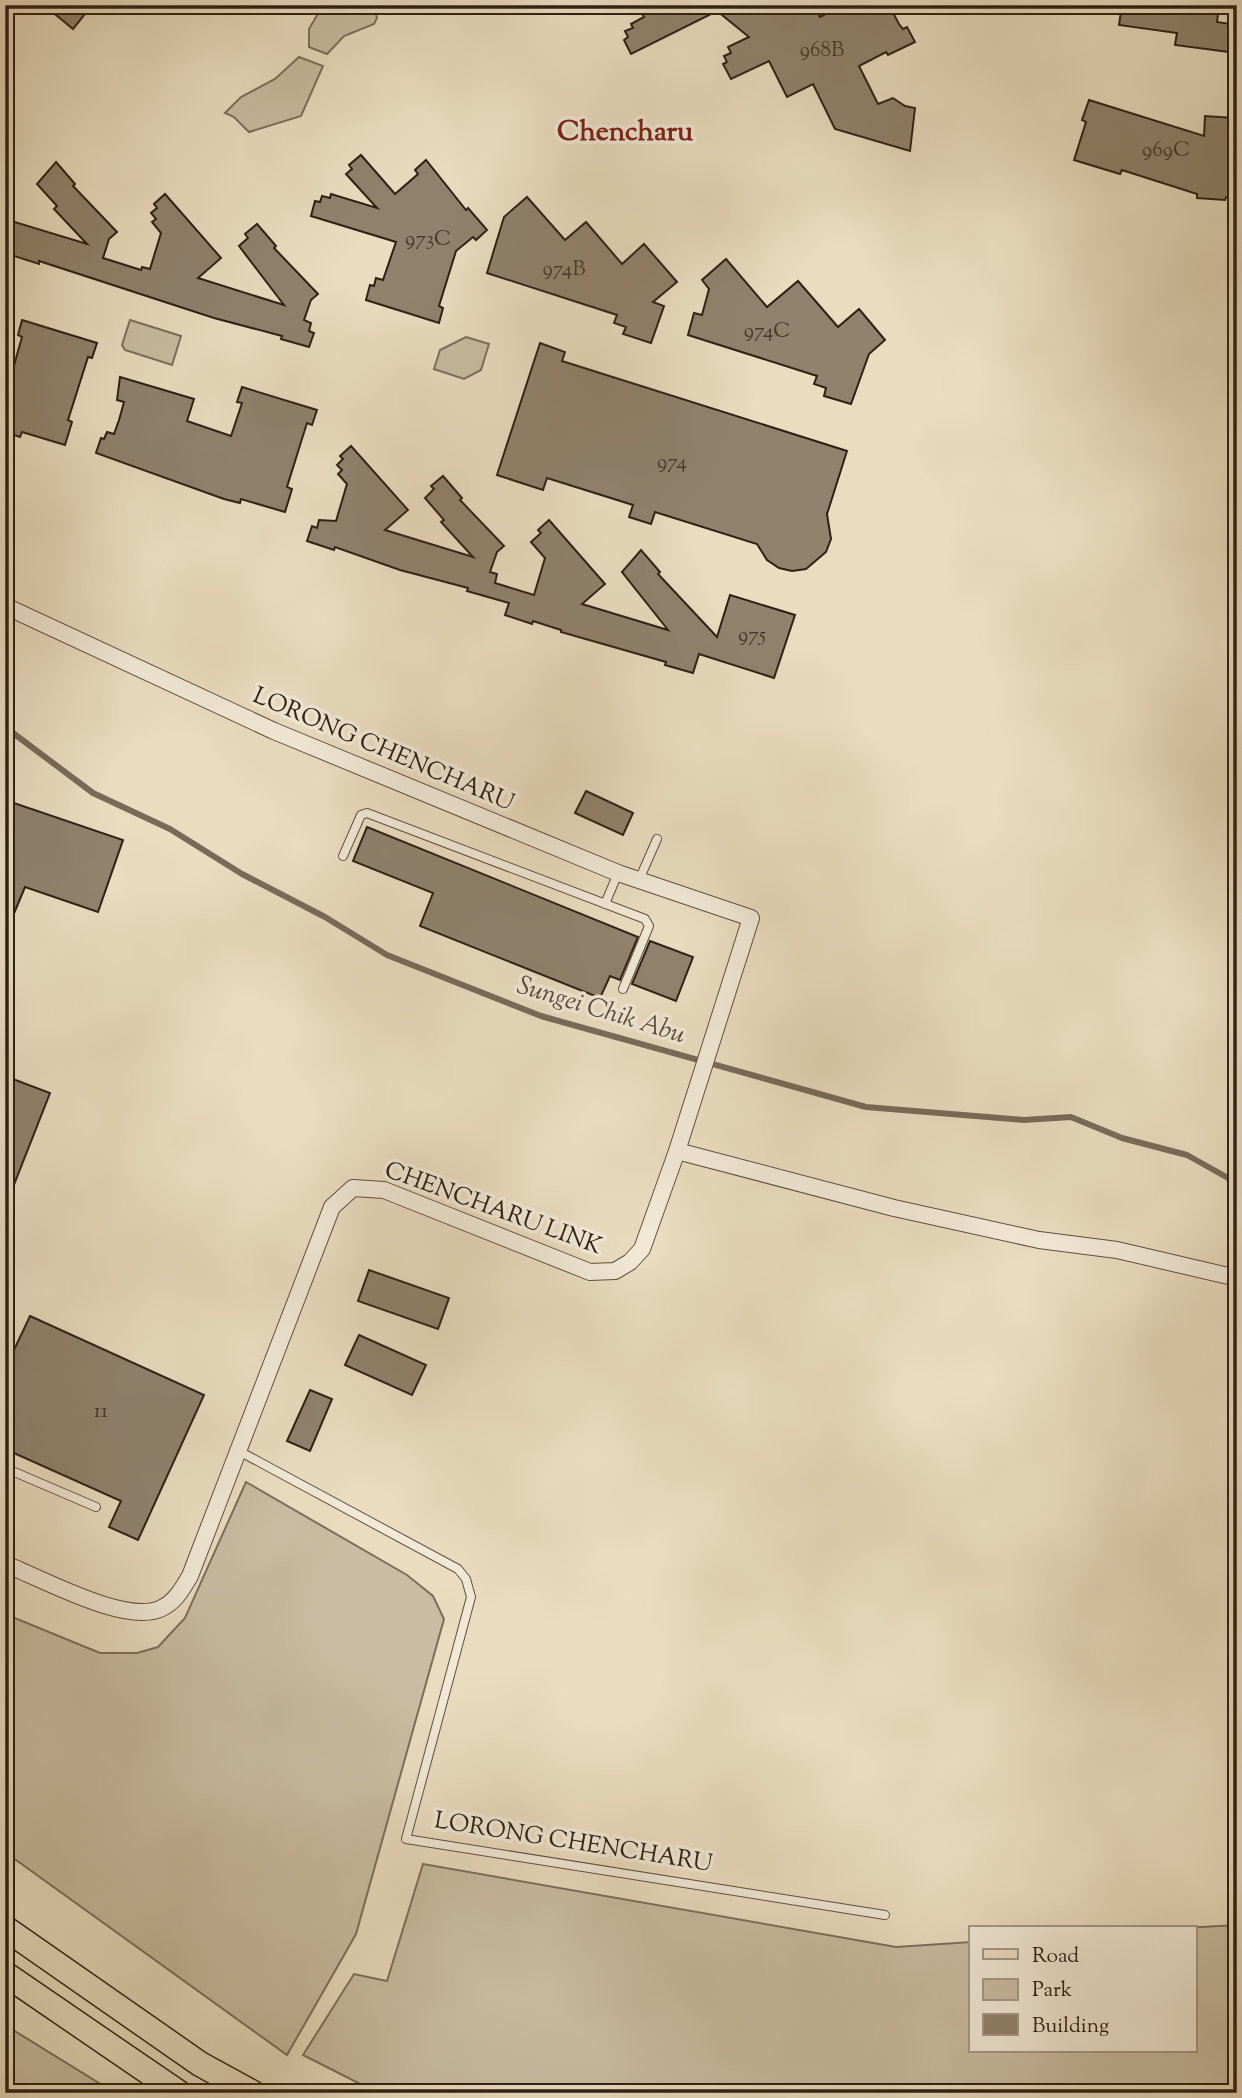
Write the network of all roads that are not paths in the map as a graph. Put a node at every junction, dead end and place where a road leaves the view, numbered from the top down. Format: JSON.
{"nodes":[{"id":1,"x":5,"y":606,"type":"edge"},
{"id":2,"x":657,"y":839,"type":"dead end"},
{"id":3,"x":344,"y":856,"type":"dead end"},
{"id":4,"x":618,"y":873,"type":"junction"},
{"id":5,"x":639,"y":880,"type":"junction"},
{"id":6,"x":605,"y":904,"type":"junction"},
{"id":7,"x":751,"y":918,"type":"joint"},
{"id":8,"x":623,"y":989,"type":"dead end"},
{"id":9,"x":677,"y":1151,"type":"junction"},
{"id":10,"x":1237,"y":1278,"type":"edge"},
{"id":11,"x":237,"y":1450,"type":"junction"},
{"id":12,"x":5,"y":1468,"type":"edge"},
{"id":13,"x":96,"y":1507,"type":"dead end"},
{"id":14,"x":5,"y":1564,"type":"edge"},
{"id":15,"x":885,"y":1915,"type":"dead end"},
{"id":16,"x":5,"y":1928,"type":"edge"},
{"id":17,"x":5,"y":1974,"type":"edge"},
{"id":18,"x":179,"y":2093,"type":"edge"},
{"id":19,"x":253,"y":2093,"type":"edge"}],
"edges":[{"from":1,"to":4,"type":"street","name":"LORONG CHENCHARU"},
{"from":2,"to":5,"type":"lane"},
{"from":3,"to":6,"type":"lane"},
{"from":4,"to":5,"type":"street","name":"LORONG CHENCHARU"},
{"from":4,"to":6,"type":"lane"},
{"from":5,"to":7,"type":"street","name":"LORONG CHENCHARU"},
{"from":6,"to":8,"type":"lane"},
{"from":7,"to":9,"type":"street","name":"CHENCHARU LINK"},
{"from":9,"to":10,"type":"street"},
{"from":9,"to":11,"type":"street","name":"CHENCHARU LINK"},
{"from":11,"to":14,"type":"street","name":"CHENCHARU LINK"},
{"from":11,"to":15,"type":"lane","name":"LORONG CHENCHARU"},
{"from":12,"to":13,"type":"lane"},
{"from":16,"to":19,"type":"main road"},
{"from":17,"to":18,"type":"main road"}]}
